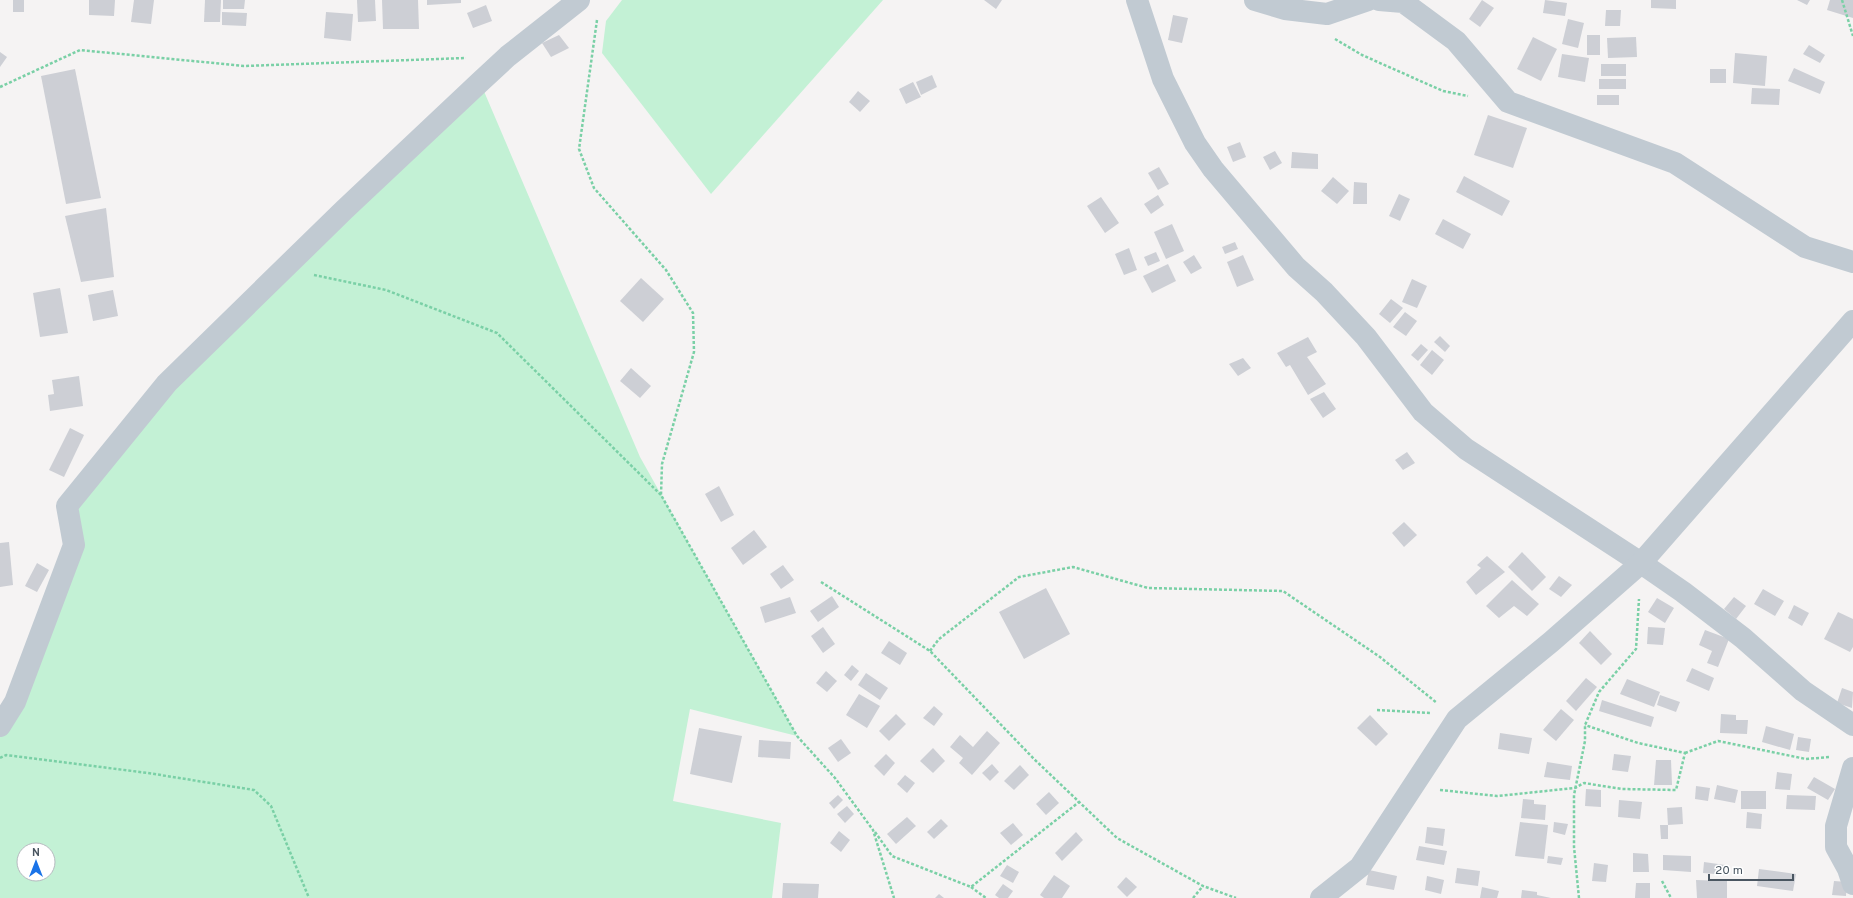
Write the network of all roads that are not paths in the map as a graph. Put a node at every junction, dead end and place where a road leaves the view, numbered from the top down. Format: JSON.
{"nodes":[{"id":1,"x":579,"y":0,"type":"edge"},
{"id":2,"x":1137,"y":0,"type":"edge"},
{"id":3,"x":1255,"y":0,"type":"edge"},
{"id":4,"x":1368,"y":0,"type":"edge"},
{"id":5,"x":1379,"y":0,"type":"edge"},
{"id":6,"x":1853,"y":262,"type":"edge"},
{"id":7,"x":1853,"y":320,"type":"edge"},
{"id":8,"x":1641,"y":563,"type":"junction"},
{"id":9,"x":1853,"y":725,"type":"edge"},
{"id":10,"x":0,"y":726,"type":"edge"},
{"id":11,"x":1845,"y":762,"type":"edge"},
{"id":12,"x":1853,"y":884,"type":"edge"},
{"id":13,"x":1321,"y":898,"type":"edge"}],
"edges":[{"from":1,"to":10,"type":"street"},
{"from":2,"to":8,"type":"street"},
{"from":3,"to":4,"type":"street"},
{"from":5,"to":6,"type":"street"},
{"from":7,"to":8,"type":"street"},
{"from":8,"to":9,"type":"street"},
{"from":8,"to":13,"type":"street"},
{"from":11,"to":12,"type":"street"}]}
